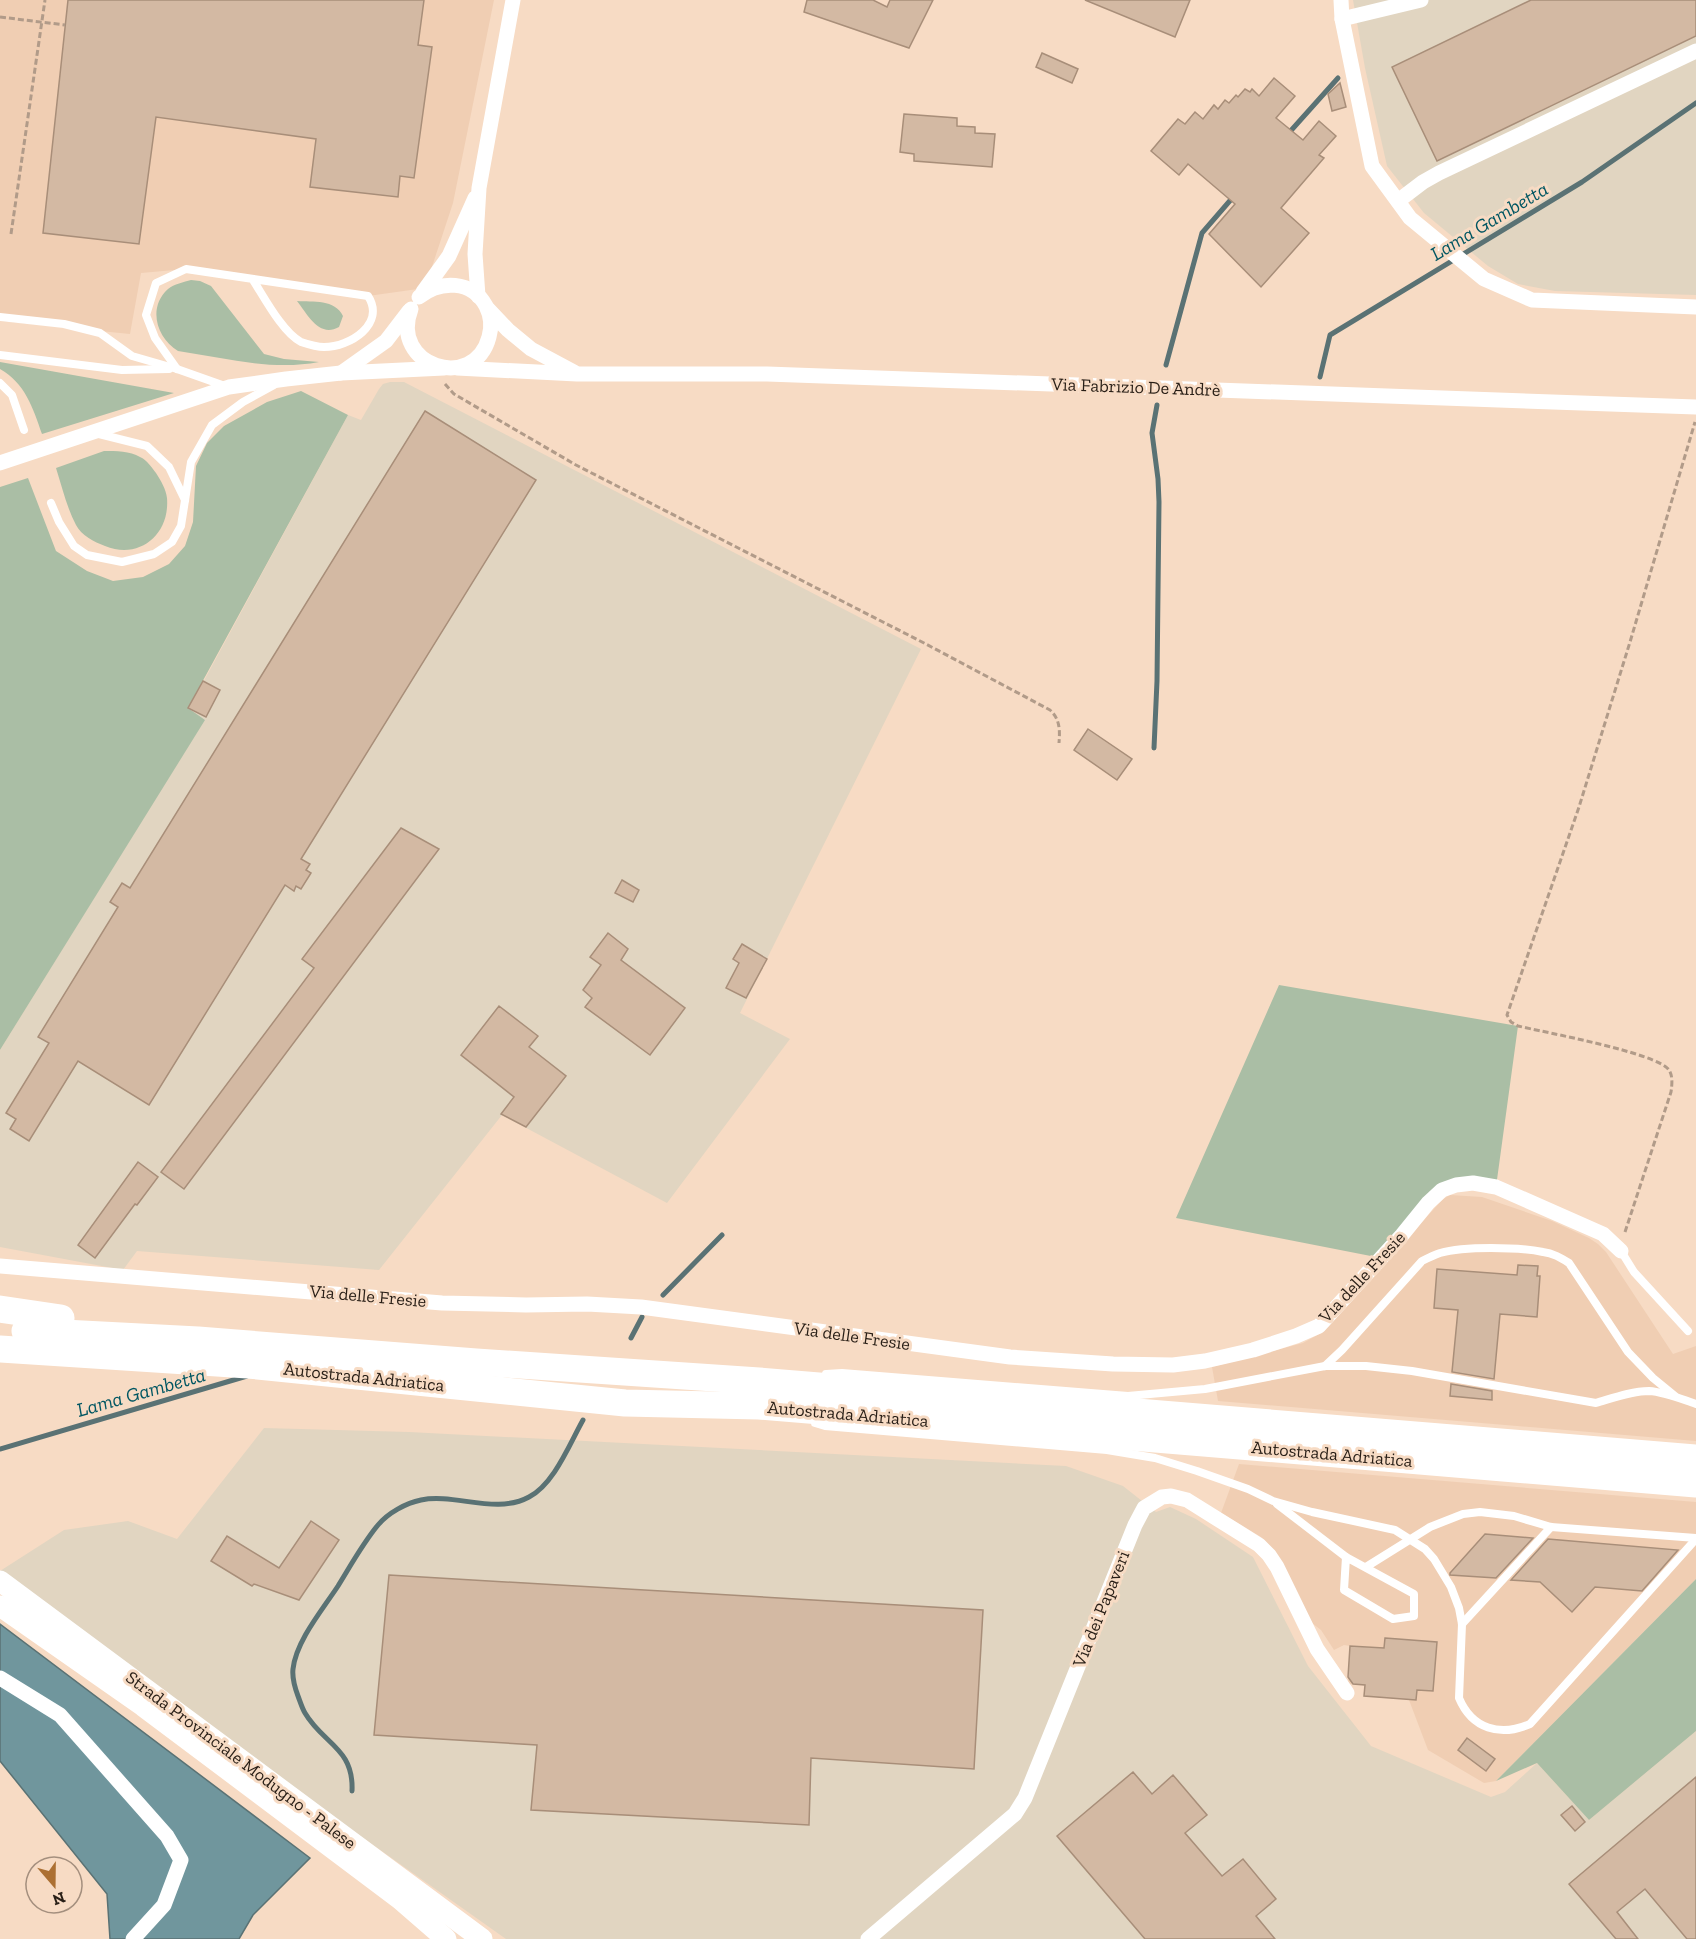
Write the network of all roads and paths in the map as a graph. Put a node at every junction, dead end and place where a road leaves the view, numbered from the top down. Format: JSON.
{"nodes":[{"id":1,"x":45,"y":0,"type":"edge"},
{"id":2,"x":513,"y":0,"type":"edge"},
{"id":3,"x":1341,"y":0,"type":"edge"},
{"id":4,"x":1421,"y":0,"type":"edge"},
{"id":5,"x":0,"y":17,"type":"edge"},
{"id":6,"x":1342,"y":18,"type":"junction"},
{"id":7,"x":41,"y":22,"type":"junction"},
{"id":8,"x":65,"y":25,"type":"dead end"},
{"id":9,"x":1696,"y":51,"type":"edge"},
{"id":10,"x":479,"y":188,"type":"junction"},
{"id":11,"x":1398,"y":201,"type":"junction"},
{"id":12,"x":11,"y":234,"type":"dead end"},
{"id":13,"x":253,"y":280,"type":"junction"},
{"id":14,"x":478,"y":296,"type":"junction"},
{"id":15,"x":415,"y":303,"type":"junction"},
{"id":16,"x":1696,"y":307,"type":"edge"},
{"id":17,"x":487,"y":308,"type":"junction"},
{"id":18,"x":0,"y":317,"type":"edge"},
{"id":19,"x":0,"y":355,"type":"edge"},
{"id":20,"x":450,"y":368,"type":"junction"},
{"id":21,"x":177,"y":369,"type":"junction"},
{"id":22,"x":341,"y":373,"type":"junction"},
{"id":23,"x":577,"y":374,"type":"junction"},
{"id":24,"x":286,"y":379,"type":"junction"},
{"id":25,"x":0,"y":383,"type":"edge"},
{"id":26,"x":229,"y":387,"type":"junction"},
{"id":27,"x":1696,"y":406,"type":"edge"},
{"id":28,"x":1696,"y":417,"type":"edge"},
{"id":29,"x":24,"y":430,"type":"dead end"},
{"id":30,"x":94,"y":432,"type":"junction"},
{"id":31,"x":4,"y":462,"type":"edge"},
{"id":32,"x":185,"y":501,"type":"junction"},
{"id":33,"x":51,"y":503,"type":"dead end"},
{"id":34,"x":1059,"y":743,"type":"dead end"},
{"id":35,"x":1622,"y":1251,"type":"junction"},
{"id":36,"x":0,"y":1266,"type":"edge"},
{"id":37,"x":0,"y":1309,"type":"edge"},
{"id":38,"x":0,"y":1330,"type":"edge"},
{"id":39,"x":1688,"y":1331,"type":"dead end"},
{"id":40,"x":198,"y":1340,"type":"junction"},
{"id":41,"x":0,"y":1349,"type":"edge"},
{"id":42,"x":0,"y":1364,"type":"edge"},
{"id":43,"x":1325,"y":1366,"type":"junction"},
{"id":44,"x":248,"y":1369,"type":"junction"},
{"id":45,"x":818,"y":1375,"type":"dead end"},
{"id":46,"x":807,"y":1376,"type":"dead end"},
{"id":47,"x":759,"y":1393,"type":"junction"},
{"id":48,"x":1676,"y":1396,"type":"junction"},
{"id":49,"x":1696,"y":1404,"type":"edge"},
{"id":50,"x":1696,"y":1458,"type":"edge"},
{"id":51,"x":1696,"y":1484,"type":"edge"},
{"id":52,"x":1273,"y":1501,"type":"junction"},
{"id":53,"x":1551,"y":1527,"type":"junction"},
{"id":54,"x":1696,"y":1538,"type":"edge"},
{"id":55,"x":1411,"y":1539,"type":"junction"},
{"id":56,"x":1346,"y":1557,"type":"junction"},
{"id":57,"x":1366,"y":1568,"type":"junction"},
{"id":58,"x":0,"y":1581,"type":"edge"},
{"id":59,"x":0,"y":1606,"type":"edge"},
{"id":60,"x":1462,"y":1624,"type":"junction"},
{"id":61,"x":0,"y":1678,"type":"edge"},
{"id":62,"x":1347,"y":1693,"type":"dead end"},
{"id":63,"x":133,"y":1939,"type":"edge"},
{"id":64,"x":446,"y":1939,"type":"edge"},
{"id":65,"x":482,"y":1939,"type":"edge"},
{"id":66,"x":868,"y":1939,"type":"edge"}],
"edges":[{"from":1,"to":7,"type":"path"},
{"from":2,"to":10,"type":"street"},
{"from":3,"to":6,"type":"street"},
{"from":4,"to":6,"type":"street"},
{"from":5,"to":7,"type":"path"},
{"from":6,"to":11,"type":"street"},
{"from":7,"to":8,"type":"path"},
{"from":7,"to":12,"type":"path"},
{"from":9,"to":11,"type":"street"},
{"from":10,"to":14,"type":"street"},
{"from":10,"to":15,"type":"street"},
{"from":11,"to":16,"type":"street"},
{"from":13,"to":13,"type":"lane"},
{"from":13,"to":21,"type":"lane"},
{"from":14,"to":15,"type":"street"},
{"from":14,"to":17,"type":"street"},
{"from":15,"to":20,"type":"street"},
{"from":15,"to":22,"type":"street"},
{"from":17,"to":20,"type":"street"},
{"from":17,"to":23,"type":"street"},
{"from":18,"to":21,"type":"lane"},
{"from":19,"to":21,"type":"lane"},
{"from":20,"to":22,"type":"street","name":"Via Fabrizio De Andrè"},
{"from":20,"to":23,"type":"street","name":"Via Fabrizio De Andrè"},
{"from":20,"to":34,"type":"path"},
{"from":21,"to":26,"type":"lane"},
{"from":22,"to":24,"type":"street","name":"Via Fabrizio De Andrè"},
{"from":23,"to":27,"type":"street","name":"Via Fabrizio De Andrè"},
{"from":24,"to":26,"type":"street","name":"Via Fabrizio De Andrè"},
{"from":24,"to":32,"type":"lane"},
{"from":25,"to":29,"type":"lane"},
{"from":26,"to":30,"type":"street","name":"Via Fabrizio De Andrè"},
{"from":28,"to":35,"type":"path"},
{"from":30,"to":31,"type":"street","name":"Via Fabrizio De Andrè"},
{"from":30,"to":32,"type":"lane"},
{"from":32,"to":33,"type":"lane"},
{"from":35,"to":36,"type":"street","name":"Via delle Fresie"},
{"from":35,"to":39,"type":"lane"},
{"from":37,"to":40,"type":"highway"},
{"from":38,"to":40,"type":"highway","name":"Autostrada Adriatica"},
{"from":40,"to":47,"type":"highway","name":"Autostrada Adriatica"},
{"from":41,"to":44,"type":"highway"},
{"from":42,"to":44,"type":"highway"},
{"from":43,"to":45,"type":"lane"},
{"from":43,"to":48,"type":"lane"},
{"from":43,"to":48,"type":"lane"},
{"from":44,"to":47,"type":"highway","name":"Autostrada Adriatica"},
{"from":46,"to":47,"type":"lane"},
{"from":47,"to":50,"type":"highway","name":"Autostrada Adriatica"},
{"from":47,"to":51,"type":"highway","name":"Autostrada Adriatica"},
{"from":47,"to":52,"type":"lane"},
{"from":48,"to":49,"type":"lane"},
{"from":52,"to":55,"type":"lane"},
{"from":52,"to":56,"type":"lane"},
{"from":53,"to":54,"type":"lane"},
{"from":53,"to":55,"type":"lane"},
{"from":53,"to":60,"type":"lane"},
{"from":54,"to":60,"type":"lane"},
{"from":55,"to":57,"type":"lane"},
{"from":55,"to":60,"type":"lane"},
{"from":56,"to":57,"type":"lane"},
{"from":56,"to":57,"type":"lane"},
{"from":58,"to":65,"type":"main road","name":"Strada Provinciale Modugno - Palese"},
{"from":59,"to":64,"type":"main road","name":"Strada Provinciale Modugno - Palese"},
{"from":61,"to":63,"type":"street"},
{"from":62,"to":66,"type":"street","name":"Via dei Papaveri"}]}
